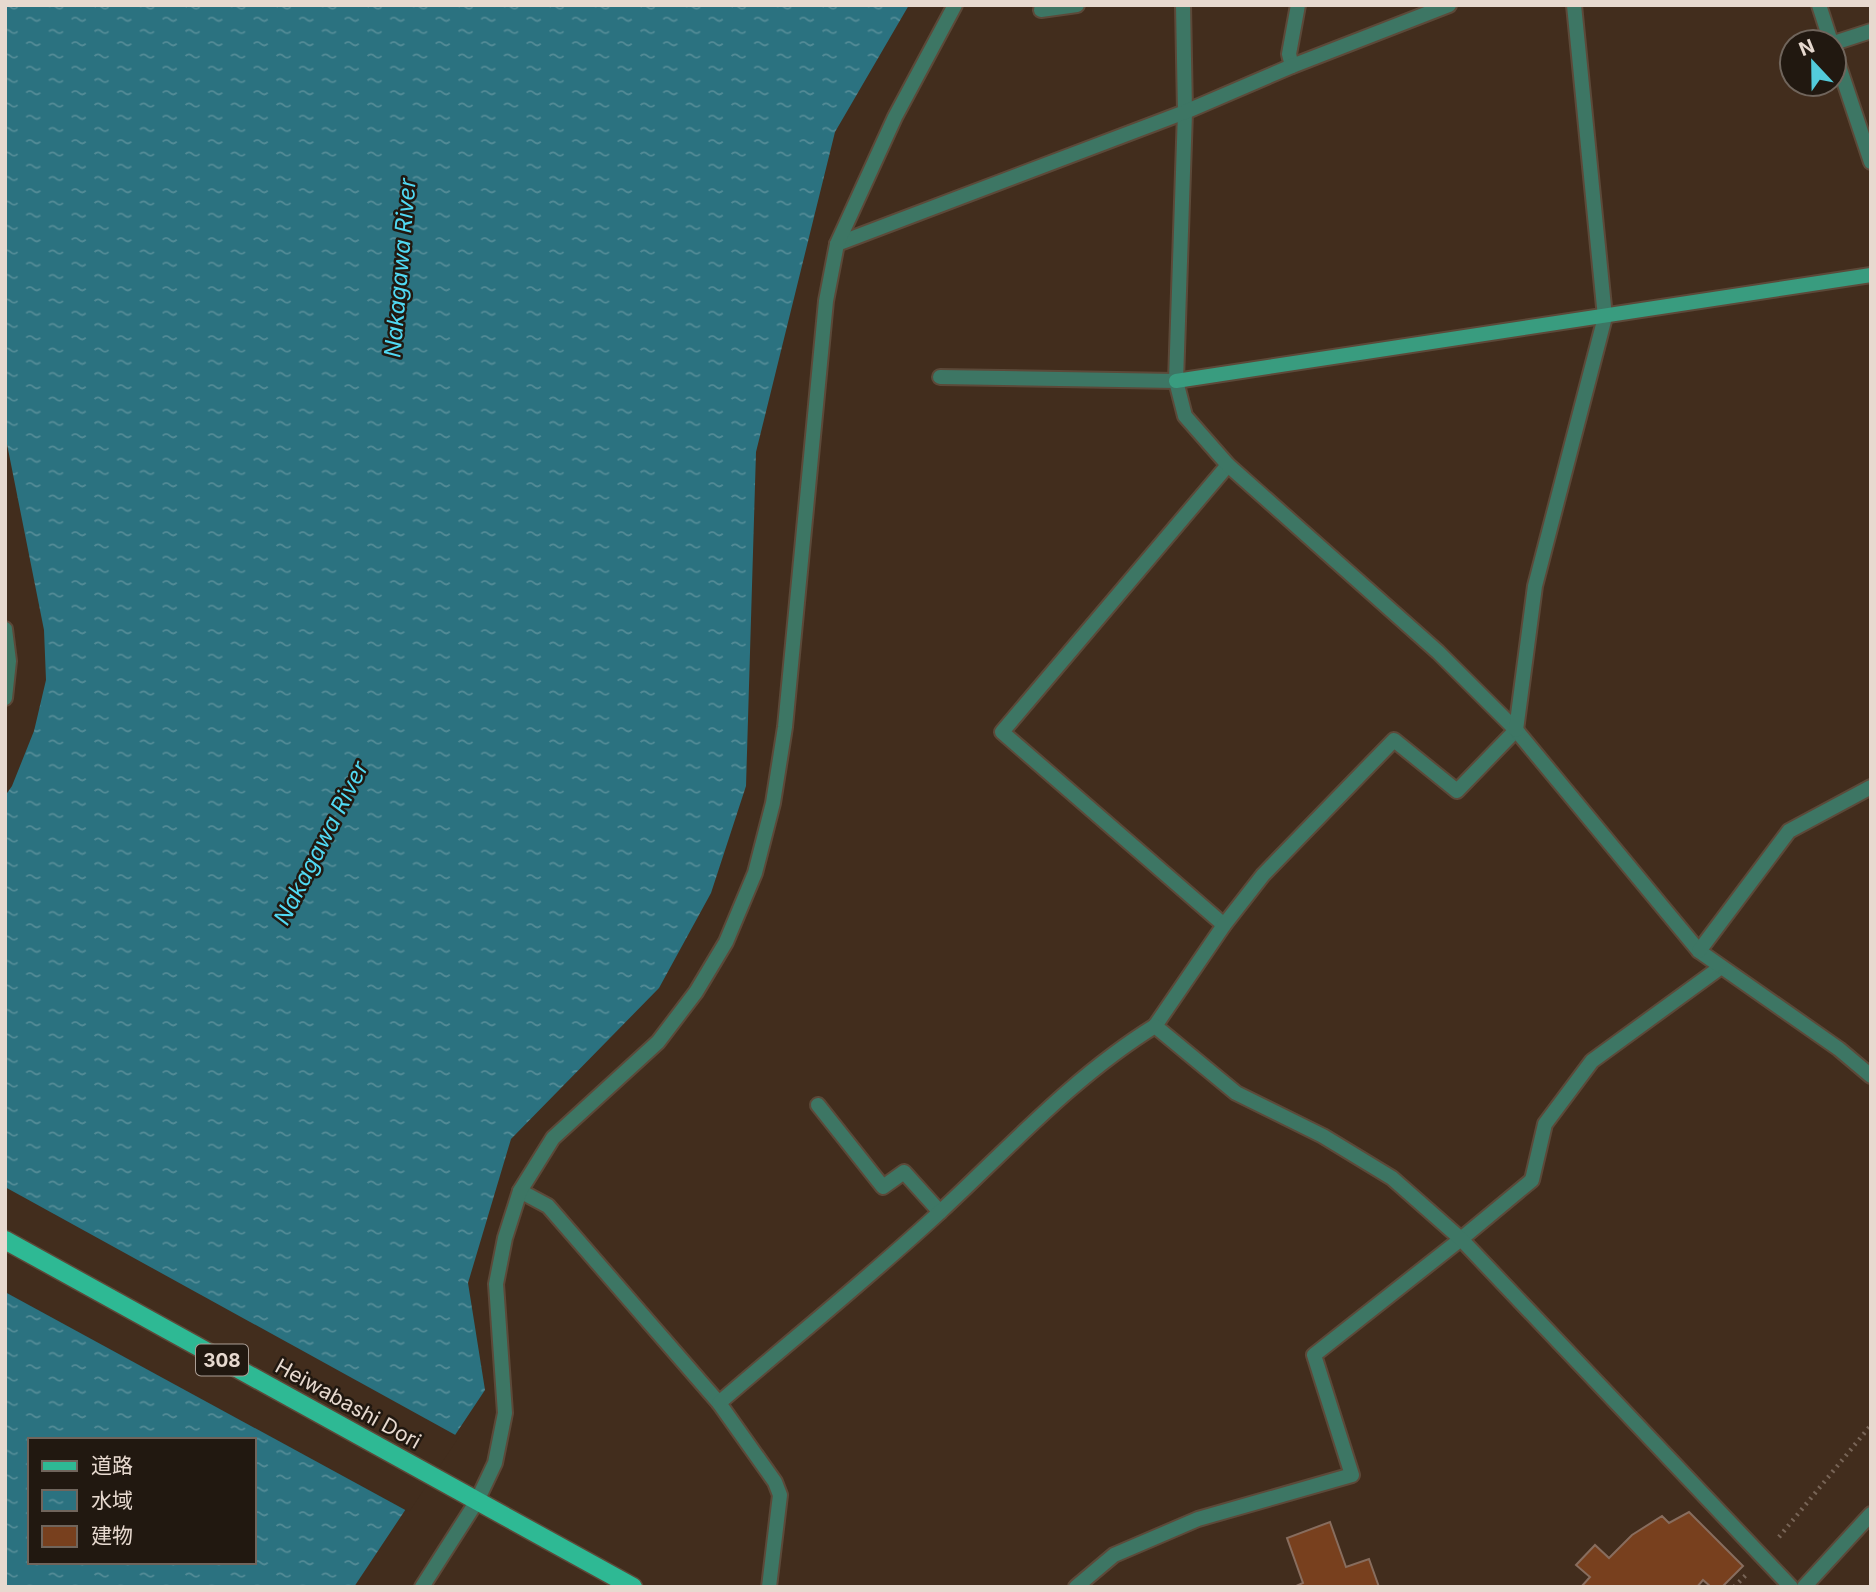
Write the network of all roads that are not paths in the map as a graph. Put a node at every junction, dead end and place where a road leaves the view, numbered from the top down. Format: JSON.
{"nodes":[{"id":1,"x":955,"y":5,"type":"edge"},
{"id":2,"x":1077,"y":5,"type":"edge"},
{"id":3,"x":1183,"y":5,"type":"edge"},
{"id":4,"x":1298,"y":5,"type":"edge"},
{"id":5,"x":1449,"y":5,"type":"edge"},
{"id":6,"x":1574,"y":5,"type":"edge"},
{"id":7,"x":1819,"y":5,"type":"edge"},
{"id":8,"x":1041,"y":10,"type":"dead end"},
{"id":9,"x":1827,"y":28,"type":"edge"},
{"id":10,"x":1871,"y":31,"type":"edge"},
{"id":11,"x":1848,"y":38,"type":"edge"},
{"id":12,"x":1292,"y":65,"type":"junction"},
{"id":13,"x":1848,"y":93,"type":"edge"},
{"id":14,"x":1185,"y":112,"type":"junction"},
{"id":15,"x":1871,"y":162,"type":"edge"},
{"id":16,"x":837,"y":244,"type":"junction"},
{"id":17,"x":1871,"y":275,"type":"edge"},
{"id":18,"x":1605,"y":317,"type":"junction"},
{"id":19,"x":940,"y":377,"type":"dead end"},
{"id":20,"x":1176,"y":381,"type":"junction"},
{"id":21,"x":1228,"y":465,"type":"junction"},
{"id":22,"x":5,"y":629,"type":"edge"},
{"id":23,"x":5,"y":698,"type":"edge"},
{"id":24,"x":1516,"y":730,"type":"junction"},
{"id":25,"x":1871,"y":787,"type":"edge"},
{"id":26,"x":1224,"y":925,"type":"junction"},
{"id":27,"x":1699,"y":951,"type":"junction"},
{"id":28,"x":1721,"y":967,"type":"junction"},
{"id":29,"x":1154,"y":1026,"type":"junction"},
{"id":30,"x":1871,"y":1076,"type":"edge"},
{"id":31,"x":818,"y":1105,"type":"dead end"},
{"id":32,"x":520,"y":1191,"type":"junction"},
{"id":33,"x":940,"y":1212,"type":"junction"},
{"id":34,"x":1461,"y":1239,"type":"junction"},
{"id":35,"x":5,"y":1240,"type":"edge"},
{"id":36,"x":719,"y":1403,"type":"junction"},
{"id":37,"x":477,"y":1501,"type":"junction"},
{"id":38,"x":1871,"y":1514,"type":"edge"},
{"id":39,"x":422,"y":1587,"type":"edge"},
{"id":40,"x":633,"y":1587,"type":"edge"},
{"id":41,"x":769,"y":1587,"type":"edge"},
{"id":42,"x":1076,"y":1587,"type":"edge"},
{"id":43,"x":1791,"y":1587,"type":"edge"},
{"id":44,"x":1804,"y":1587,"type":"edge"}],
"edges":[{"from":1,"to":16,"type":"street"},
{"from":2,"to":8,"type":"street"},
{"from":3,"to":14,"type":"street"},
{"from":4,"to":12,"type":"street"},
{"from":5,"to":12,"type":"street"},
{"from":6,"to":18,"type":"street"},
{"from":7,"to":9,"type":"street"},
{"from":10,"to":11,"type":"street"},
{"from":12,"to":14,"type":"street"},
{"from":13,"to":15,"type":"street"},
{"from":14,"to":16,"type":"street"},
{"from":14,"to":20,"type":"street"},
{"from":16,"to":32,"type":"street"},
{"from":17,"to":18,"type":"street"},
{"from":18,"to":20,"type":"street"},
{"from":18,"to":24,"type":"street"},
{"from":19,"to":20,"type":"street"},
{"from":20,"to":21,"type":"street"},
{"from":21,"to":24,"type":"street"},
{"from":21,"to":26,"type":"street"},
{"from":22,"to":23,"type":"street"},
{"from":24,"to":26,"type":"street"},
{"from":24,"to":27,"type":"street"},
{"from":25,"to":27,"type":"street"},
{"from":26,"to":29,"type":"street"},
{"from":27,"to":28,"type":"street"},
{"from":28,"to":30,"type":"street"},
{"from":28,"to":34,"type":"street"},
{"from":29,"to":33,"type":"street"},
{"from":29,"to":34,"type":"street"},
{"from":31,"to":33,"type":"street"},
{"from":32,"to":36,"type":"street"},
{"from":32,"to":37,"type":"street"},
{"from":33,"to":36,"type":"street"},
{"from":34,"to":42,"type":"street"},
{"from":34,"to":43,"type":"street"},
{"from":35,"to":37,"type":"main road","name":"Heiwabashi Dori","number":"308"},
{"from":36,"to":41,"type":"street"},
{"from":37,"to":39,"type":"street"},
{"from":37,"to":40,"type":"main road","name":"Heiwabashi Dori","number":"308"},
{"from":38,"to":44,"type":"street"}]}
